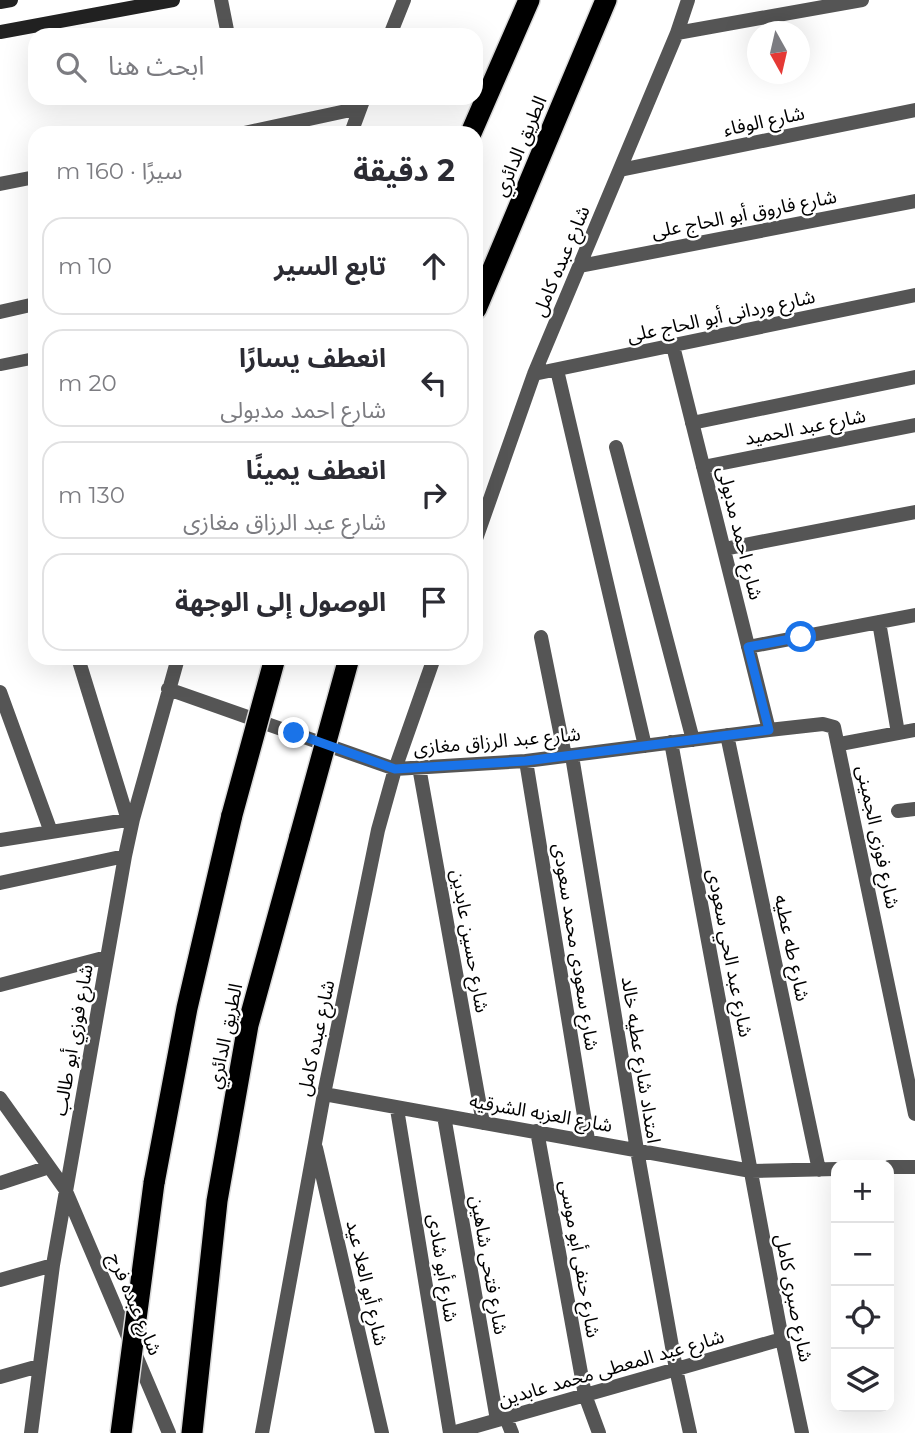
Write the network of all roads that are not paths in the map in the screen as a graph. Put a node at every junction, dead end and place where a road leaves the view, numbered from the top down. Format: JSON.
{"nodes":[{"id":1,"x":11,"y":0,"type":"edge"},
{"id":2,"x":173,"y":0,"type":"edge"},
{"id":3,"x":220,"y":0,"type":"edge"},
{"id":4,"x":404,"y":0,"type":"edge"},
{"id":5,"x":529,"y":0,"type":"edge"},
{"id":6,"x":606,"y":0,"type":"edge"},
{"id":7,"x":688,"y":0,"type":"edge"},
{"id":8,"x":862,"y":0,"type":"edge"},
{"id":9,"x":0,"y":2,"type":"edge"},
{"id":10,"x":226,"y":28,"type":"edge"},
{"id":11,"x":393,"y":28,"type":"edge"},
{"id":12,"x":0,"y":32,"type":"edge"},
{"id":13,"x":677,"y":33,"type":"junction"},
{"id":14,"x":354,"y":105,"type":"edge"},
{"id":15,"x":361,"y":105,"type":"edge"},
{"id":16,"x":915,"y":110,"type":"edge"},
{"id":17,"x":272,"y":126,"type":"edge"},
{"id":18,"x":354,"y":126,"type":"edge"},
{"id":19,"x":474,"y":126,"type":"edge"},
{"id":20,"x":620,"y":170,"type":"junction"},
{"id":21,"x":28,"y":178,"type":"edge"},
{"id":22,"x":0,"y":184,"type":"edge"},
{"id":23,"x":915,"y":201,"type":"edge"},
{"id":24,"x":580,"y":266,"type":"junction"},
{"id":25,"x":483,"y":292,"type":"edge"},
{"id":26,"x":915,"y":295,"type":"edge"},
{"id":27,"x":28,"y":306,"type":"edge"},
{"id":28,"x":0,"y":313,"type":"edge"},
{"id":29,"x":673,"y":346,"type":"junction"},
{"id":30,"x":28,"y":359,"type":"edge"},
{"id":31,"x":0,"y":365,"type":"edge"},
{"id":32,"x":557,"y":370,"type":"junction"},
{"id":33,"x":534,"y":374,"type":"junction"},
{"id":34,"x":915,"y":377,"type":"edge"},
{"id":35,"x":692,"y":423,"type":"junction"},
{"id":36,"x":915,"y":425,"type":"edge"},
{"id":37,"x":616,"y":447,"type":"dead end"},
{"id":38,"x":703,"y":467,"type":"junction"},
{"id":39,"x":915,"y":512,"type":"edge"},
{"id":40,"x":483,"y":519,"type":"edge"},
{"id":41,"x":724,"y":550,"type":"junction"},
{"id":42,"x":915,"y":615,"type":"edge"},
{"id":43,"x":879,"y":622,"type":"junction"},
{"id":44,"x":541,"y":637,"type":"dead end"},
{"id":45,"x":748,"y":647,"type":"junction"},
{"id":46,"x":80,"y":665,"type":"edge"},
{"id":47,"x":176,"y":665,"type":"edge"},
{"id":48,"x":273,"y":665,"type":"edge"},
{"id":49,"x":347,"y":665,"type":"edge"},
{"id":50,"x":432,"y":665,"type":"edge"},
{"id":51,"x":168,"y":689,"type":"junction"},
{"id":52,"x":0,"y":692,"type":"edge"},
{"id":53,"x":769,"y":730,"type":"junction"},
{"id":54,"x":915,"y":730,"type":"edge"},
{"id":55,"x":898,"y":733,"type":"junction"},
{"id":56,"x":727,"y":735,"type":"junction"},
{"id":57,"x":838,"y":738,"type":"junction"},
{"id":58,"x":693,"y":740,"type":"junction"},
{"id":59,"x":671,"y":742,"type":"junction"},
{"id":60,"x":645,"y":746,"type":"junction"},
{"id":61,"x":568,"y":756,"type":"junction"},
{"id":62,"x":526,"y":761,"type":"junction"},
{"id":63,"x":419,"y":767,"type":"junction"},
{"id":64,"x":395,"y":769,"type":"junction"},
{"id":65,"x":915,"y":808,"type":"edge"},
{"id":66,"x":898,"y":811,"type":"dead end"},
{"id":67,"x":131,"y":819,"type":"junction"},
{"id":68,"x":51,"y":832,"type":"junction"},
{"id":69,"x":0,"y":840,"type":"edge"},
{"id":70,"x":125,"y":856,"type":"junction"},
{"id":71,"x":0,"y":883,"type":"edge"},
{"id":72,"x":107,"y":957,"type":"junction"},
{"id":73,"x":0,"y":985,"type":"edge"},
{"id":74,"x":324,"y":1094,"type":"junction"},
{"id":75,"x":0,"y":1098,"type":"edge"},
{"id":76,"x":397,"y":1109,"type":"junction"},
{"id":77,"x":915,"y":1114,"type":"edge"},
{"id":78,"x":444,"y":1116,"type":"junction"},
{"id":79,"x":6,"y":1119,"type":"edge"},
{"id":80,"x":483,"y":1123,"type":"junction"},
{"id":81,"x":537,"y":1131,"type":"junction"},
{"id":82,"x":588,"y":1140,"type":"junction"},
{"id":83,"x":315,"y":1141,"type":"junction"},
{"id":84,"x":637,"y":1150,"type":"junction"},
{"id":85,"x":49,"y":1167,"type":"junction"},
{"id":86,"x":894,"y":1167,"type":"edge"},
{"id":87,"x":915,"y":1167,"type":"edge"},
{"id":88,"x":831,"y":1169,"type":"edge"},
{"id":89,"x":819,"y":1170,"type":"junction"},
{"id":90,"x":751,"y":1171,"type":"junction"},
{"id":91,"x":0,"y":1183,"type":"edge"},
{"id":92,"x":65,"y":1189,"type":"junction"},
{"id":93,"x":52,"y":1265,"type":"junction"},
{"id":94,"x":0,"y":1280,"type":"edge"},
{"id":95,"x":782,"y":1339,"type":"junction"},
{"id":96,"x":39,"y":1366,"type":"junction"},
{"id":97,"x":676,"y":1369,"type":"junction"},
{"id":98,"x":0,"y":1377,"type":"edge"},
{"id":99,"x":585,"y":1395,"type":"junction"},
{"id":100,"x":502,"y":1419,"type":"junction"},
{"id":101,"x":31,"y":1433,"type":"edge"},
{"id":102,"x":121,"y":1433,"type":"edge"},
{"id":103,"x":169,"y":1433,"type":"edge"},
{"id":104,"x":192,"y":1433,"type":"edge"},
{"id":105,"x":262,"y":1433,"type":"edge"},
{"id":106,"x":382,"y":1433,"type":"edge"},
{"id":107,"x":451,"y":1433,"type":"edge"},
{"id":108,"x":512,"y":1433,"type":"edge"},
{"id":109,"x":599,"y":1433,"type":"edge"},
{"id":110,"x":690,"y":1433,"type":"edge"},
{"id":111,"x":802,"y":1433,"type":"edge"}],
"edges":[{"from":1,"to":9,"type":"main road"},
{"from":2,"to":12,"type":"main road"},
{"from":3,"to":10,"type":"street"},
{"from":4,"to":11,"type":"street"},
{"from":5,"to":19,"type":"highway"},
{"from":6,"to":25,"type":"highway","name":"الطريق الدائري"},
{"from":7,"to":13,"type":"street","name":"شارع عبده كامل"},
{"from":8,"to":13,"type":"street"},
{"from":13,"to":20,"type":"street","name":"شارع عبده كامل"},
{"from":14,"to":17,"type":"street"},
{"from":15,"to":18,"type":"street"},
{"from":16,"to":20,"type":"street","name":"شارع الوفاء"},
{"from":20,"to":24,"type":"street","name":"شارع عبده كامل"},
{"from":21,"to":22,"type":"street"},
{"from":23,"to":24,"type":"street","name":"شارع فاروق أبو الحاج على"},
{"from":24,"to":33,"type":"street","name":"شارع عبده كامل"},
{"from":26,"to":29,"type":"street","name":"شارع وردانى أبو الحاج على"},
{"from":27,"to":28,"type":"street"},
{"from":29,"to":32,"type":"street","name":"شارع وردانى أبو الحاج على"},
{"from":29,"to":35,"type":"street","name":"شارع احمد مدبولى"},
{"from":30,"to":31,"type":"lane"},
{"from":32,"to":33,"type":"street","name":"شارع وردانى أبو الحاج على"},
{"from":32,"to":60,"type":"street"},
{"from":33,"to":40,"type":"street","name":"شارع عبده كامل"},
{"from":34,"to":35,"type":"street"},
{"from":35,"to":38,"type":"street","name":"شارع احمد مدبولى"},
{"from":36,"to":38,"type":"street","name":"شارع عبد الحميد"},
{"from":37,"to":58,"type":"street"},
{"from":38,"to":41,"type":"street","name":"شارع احمد مدبولى"},
{"from":39,"to":41,"type":"street"},
{"from":41,"to":45,"type":"street","name":"شارع احمد مدبولى"},
{"from":42,"to":43,"type":"street"},
{"from":43,"to":45,"type":"street"},
{"from":43,"to":55,"type":"street"},
{"from":44,"to":61,"type":"street","name":"امتداد شارع عطيه خالد"},
{"from":45,"to":53,"type":"street","name":"شارع احمد مدبولى"},
{"from":46,"to":67,"type":"street"},
{"from":47,"to":51,"type":"street","name":"شارع فوزي أبو طالب"},
{"from":48,"to":102,"type":"highway","bridge":true},
{"from":49,"to":104,"type":"highway","name":"الطريق الدائري","bridge":true},
{"from":50,"to":64,"type":"street","name":"شارع عبده كامل"},
{"from":51,"to":64,"type":"street","name":"شارع عبد الرزاق مغازى"},
{"from":51,"to":67,"type":"street","name":"شارع فوزي أبو طالب"},
{"from":52,"to":68,"type":"street"},
{"from":53,"to":56,"type":"street","name":"شارع عبد الرزاق مغازى"},
{"from":53,"to":57,"type":"street","name":"شارع عبد الرزاق مغازى"},
{"from":54,"to":55,"type":"street"},
{"from":55,"to":57,"type":"street"},
{"from":56,"to":58,"type":"street","name":"شارع عبد الرزاق مغازى"},
{"from":56,"to":89,"type":"street","name":"شارع طه عطيه"},
{"from":57,"to":77,"type":"street","name":"شارع فوزى الجمينى"},
{"from":58,"to":59,"type":"street","name":"شارع عبد الرزاق مغازى"},
{"from":59,"to":60,"type":"street","name":"شارع عبد الرزاق مغازى"},
{"from":59,"to":90,"type":"street","name":"شارع عبد الحي سعودى"},
{"from":60,"to":61,"type":"street","name":"شارع عبد الرزاق مغازى"},
{"from":61,"to":62,"type":"street","name":"شارع عبد الرزاق مغازى"},
{"from":61,"to":84,"type":"street","name":"امتداد شارع عطيه خالد"},
{"from":62,"to":63,"type":"street","name":"شارع عبد الرزاق مغازى"},
{"from":62,"to":82,"type":"street","name":"شارع سعودى محمد سعودى"},
{"from":63,"to":64,"type":"street","name":"شارع عبد الرزاق مغازى"},
{"from":63,"to":80,"type":"street","name":"شارع حسين عابدين"},
{"from":64,"to":74,"type":"street","name":"شارع عبده كامل"},
{"from":65,"to":66,"type":"street"},
{"from":67,"to":68,"type":"street"},
{"from":67,"to":70,"type":"street","name":"شارع فوزي أبو طالب"},
{"from":68,"to":69,"type":"street"},
{"from":70,"to":71,"type":"street"},
{"from":70,"to":72,"type":"street","name":"شارع فوزي أبو طالب"},
{"from":72,"to":73,"type":"street"},
{"from":72,"to":92,"type":"street","name":"شارع فوزي أبو طالب"},
{"from":74,"to":76,"type":"street","name":"شارع العزبه الشرقيه"},
{"from":74,"to":83,"type":"street","name":"شارع عبده كامل"},
{"from":75,"to":79,"type":"street","name":"شارع عبده فرج"},
{"from":76,"to":78,"type":"street","name":"شارع العزبه الشرقيه"},
{"from":76,"to":107,"type":"street","name":"شارع أبو شادى"},
{"from":78,"to":80,"type":"street","name":"شارع العزبه الشرقيه"},
{"from":78,"to":100,"type":"street","name":"شارع فتحى شاهين"},
{"from":79,"to":85,"type":"street","name":"شارع عبده فرج"},
{"from":80,"to":81,"type":"street","name":"شارع العزبه الشرقيه"},
{"from":81,"to":82,"type":"street","name":"شارع العزبه الشرقيه"},
{"from":81,"to":99,"type":"street","name":"شارع حنفى أبو موسى"},
{"from":82,"to":84,"type":"street","name":"شارع العزبه الشرقيه"},
{"from":83,"to":105,"type":"street","name":"شارع عبده كامل"},
{"from":83,"to":106,"type":"street","name":"شارع أبو العلا عيد"},
{"from":84,"to":90,"type":"street","name":"شارع العزبه الشرقيه"},
{"from":84,"to":97,"type":"street","name":"امتداد شارع عطيه خالد"},
{"from":85,"to":91,"type":"street"},
{"from":85,"to":92,"type":"street","name":"شارع عبده فرج"},
{"from":86,"to":87,"type":"street"},
{"from":88,"to":89,"type":"street","name":"شارع العزبه الشرقيه"},
{"from":89,"to":90,"type":"street","name":"شارع العزبه الشرقيه"},
{"from":90,"to":95,"type":"street","name":"شارع صبرى كامل"},
{"from":92,"to":93,"type":"street","name":"شارع فوزي أبو طالب"},
{"from":92,"to":103,"type":"street","name":"شارع عبده فرج"},
{"from":93,"to":94,"type":"street"},
{"from":93,"to":96,"type":"street","name":"شارع فوزي أبو طالب"},
{"from":95,"to":97,"type":"street","name":"شارع عبد المعطى محمد عابدين"},
{"from":95,"to":111,"type":"street","name":"شارع صبرى كامل"},
{"from":96,"to":98,"type":"street"},
{"from":96,"to":101,"type":"street","name":"شارع فوزي أبو طالب"},
{"from":97,"to":99,"type":"street","name":"شارع عبد المعطى محمد عابدين"},
{"from":97,"to":110,"type":"street","name":"امتداد شارع عطيه خالد"},
{"from":99,"to":100,"type":"street","name":"شارع عبد المعطى محمد عابدين"},
{"from":99,"to":109,"type":"street","name":"شارع حنفى أبو موسى"},
{"from":100,"to":107,"type":"street","name":"شارع عبد المعطى محمد عابدين"},
{"from":100,"to":108,"type":"street","name":"شارع فتحى شاهين"}]}
